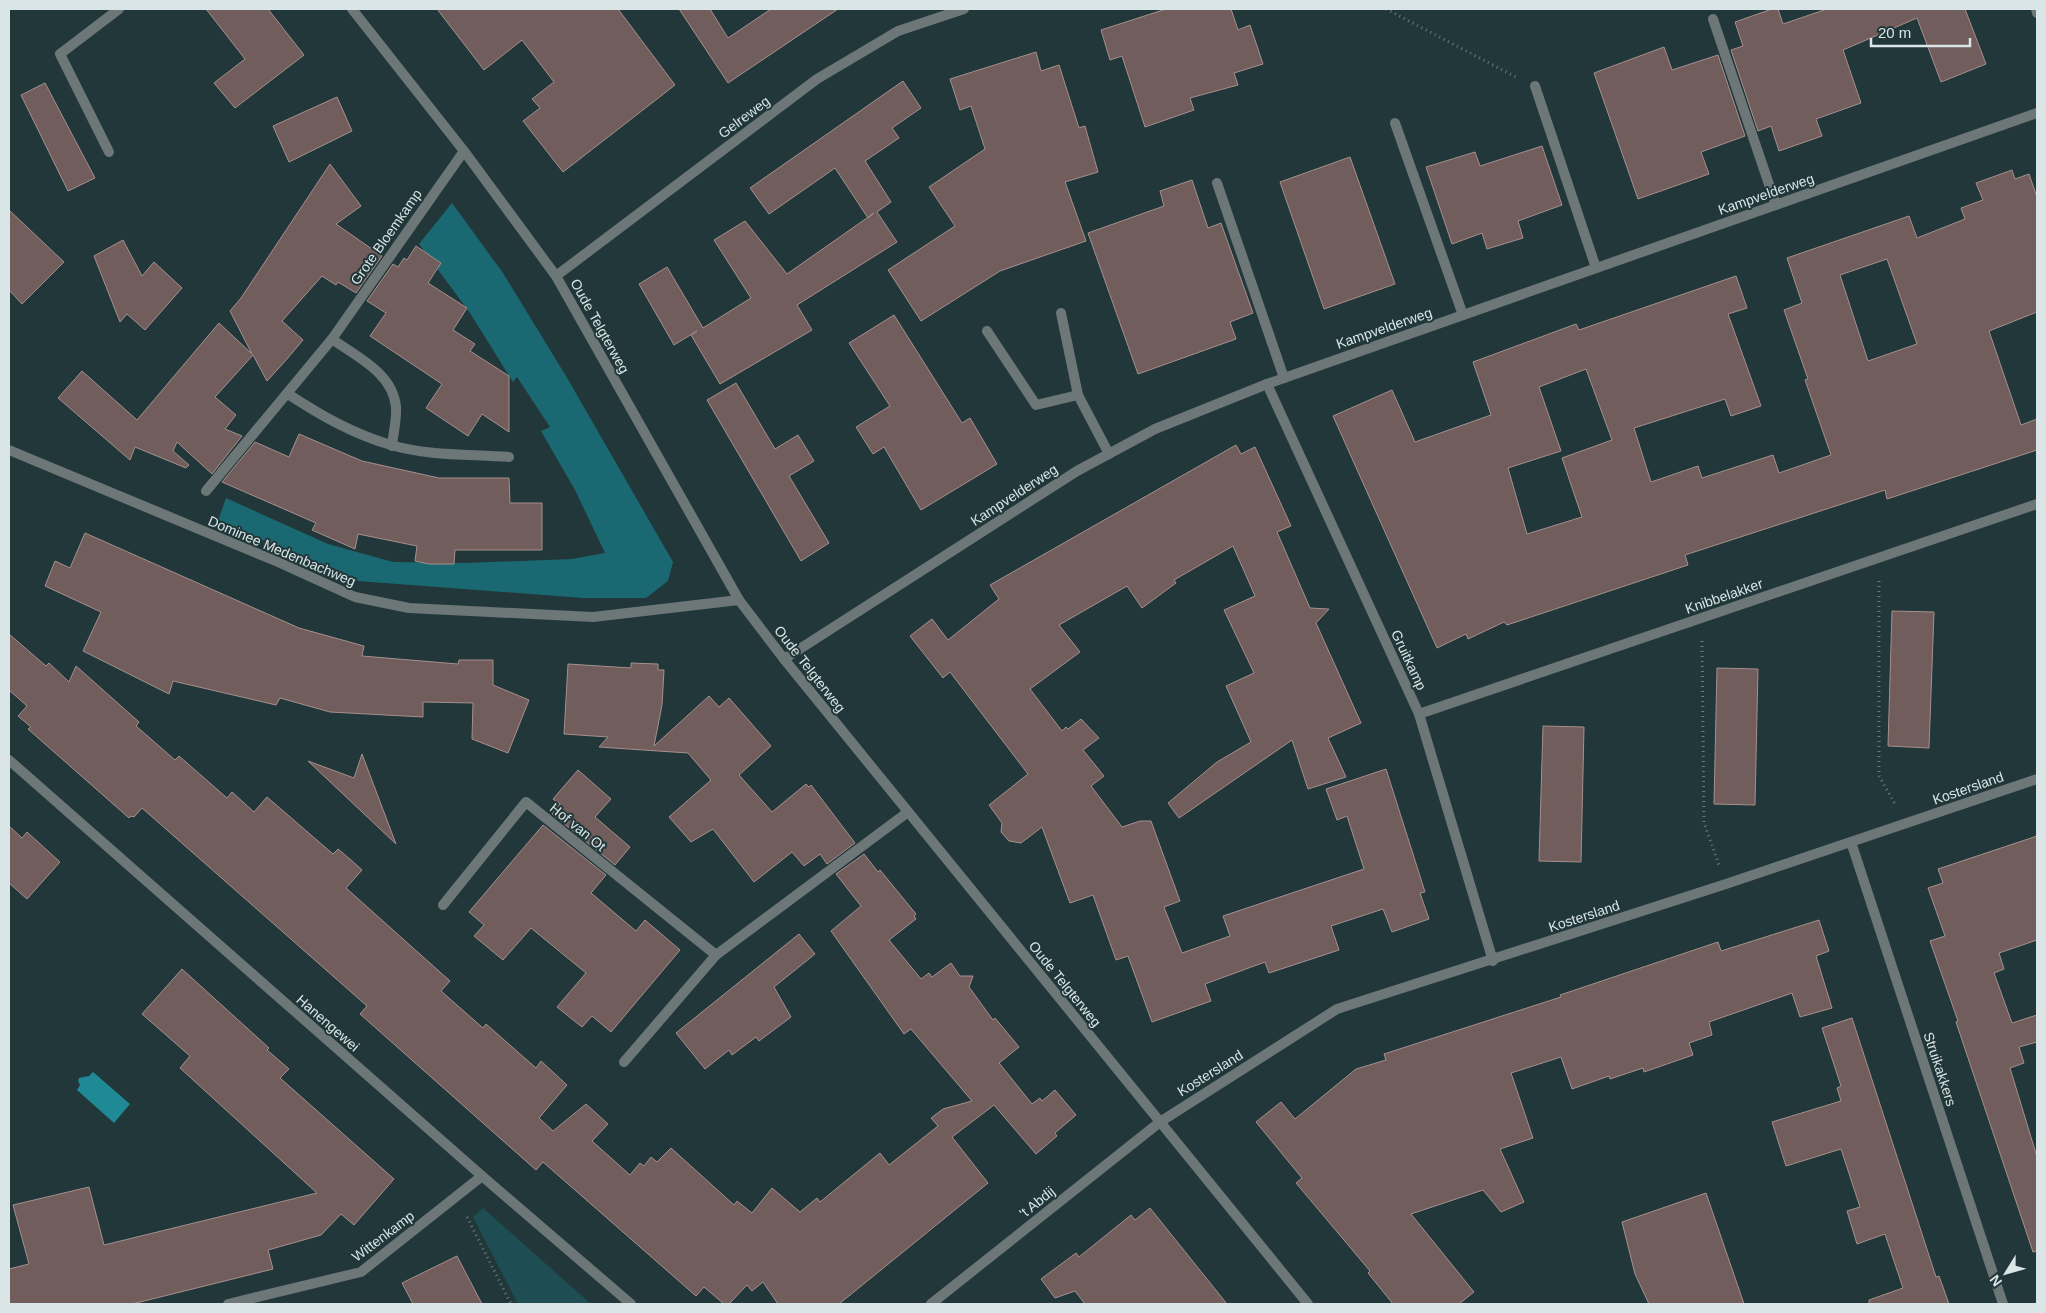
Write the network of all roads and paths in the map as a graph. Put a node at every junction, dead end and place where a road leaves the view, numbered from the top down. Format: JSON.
{"nodes":[{"id":1,"x":119,"y":9,"type":"edge"},
{"id":2,"x":352,"y":9,"type":"edge"},
{"id":3,"x":964,"y":9,"type":"edge"},
{"id":4,"x":1386,"y":9,"type":"edge"},
{"id":5,"x":2036,"y":9,"type":"edge"},
{"id":6,"x":2037,"y":13,"type":"edge"},
{"id":7,"x":1713,"y":19,"type":"dead end"},
{"id":8,"x":1535,"y":86,"type":"joint"},
{"id":9,"x":2037,"y":113,"type":"edge"},
{"id":10,"x":1394,"y":123,"type":"dead end"},
{"id":11,"x":464,"y":151,"type":"junction"},
{"id":12,"x":110,"y":152,"type":"dead end"},
{"id":13,"x":1217,"y":183,"type":"dead end"},
{"id":14,"x":1776,"y":205,"type":"junction"},
{"id":15,"x":1596,"y":268,"type":"junction"},
{"id":16,"x":556,"y":276,"type":"junction"},
{"id":17,"x":1061,"y":313,"type":"dead end"},
{"id":18,"x":1463,"y":315,"type":"junction"},
{"id":19,"x":987,"y":330,"type":"dead end"},
{"id":20,"x":332,"y":339,"type":"junction"},
{"id":21,"x":1284,"y":378,"type":"junction"},
{"id":22,"x":1267,"y":384,"type":"junction"},
{"id":23,"x":288,"y":394,"type":"junction"},
{"id":24,"x":1078,"y":395,"type":"junction"},
{"id":25,"x":392,"y":446,"type":"junction"},
{"id":26,"x":9,"y":450,"type":"edge"},
{"id":27,"x":1109,"y":454,"type":"junction"},
{"id":28,"x":509,"y":457,"type":"dead end"},
{"id":29,"x":206,"y":491,"type":"dead end"},
{"id":30,"x":2037,"y":504,"type":"edge"},
{"id":31,"x":1879,"y":558,"type":"junction"},
{"id":32,"x":739,"y":600,"type":"junction"},
{"id":33,"x":1702,"y":618,"type":"junction"},
{"id":34,"x":784,"y":659,"type":"junction"},
{"id":35,"x":1419,"y":714,"type":"junction"},
{"id":36,"x":9,"y":760,"type":"edge"},
{"id":37,"x":2037,"y":779,"type":"edge"},
{"id":38,"x":908,"y":812,"type":"junction"},
{"id":39,"x":1906,"y":824,"type":"junction"},
{"id":40,"x":1851,"y":842,"type":"junction"},
{"id":41,"x":1726,"y":884,"type":"junction"},
{"id":42,"x":443,"y":905,"type":"dead end"},
{"id":43,"x":716,"y":955,"type":"junction"},
{"id":44,"x":1493,"y":961,"type":"junction"},
{"id":45,"x":624,"y":1062,"type":"dead end"},
{"id":46,"x":1160,"y":1122,"type":"junction"},
{"id":47,"x":482,"y":1176,"type":"junction"},
{"id":48,"x":456,"y":1196,"type":"junction"},
{"id":49,"x":228,"y":1304,"type":"edge"},
{"id":50,"x":510,"y":1304,"type":"edge"},
{"id":51,"x":632,"y":1304,"type":"edge"},
{"id":52,"x":932,"y":1304,"type":"edge"},
{"id":53,"x":1308,"y":1304,"type":"edge"},
{"id":54,"x":2003,"y":1304,"type":"edge"}],
"edges":[{"from":1,"to":12,"type":"street"},
{"from":2,"to":11,"type":"street","name":"Oude Telgterweg"},
{"from":3,"to":16,"type":"street","name":"Gelreweg"},
{"from":4,"to":8,"type":"path"},
{"from":5,"to":6,"type":"street"},
{"from":7,"to":14,"type":"street"},
{"from":8,"to":15,"type":"street"},
{"from":9,"to":14,"type":"street","name":"Kampvelderweg"},
{"from":10,"to":18,"type":"street"},
{"from":11,"to":16,"type":"street","name":"Oude Telgterweg"},
{"from":11,"to":20,"type":"street","name":"Grote Bloemkamp"},
{"from":13,"to":21,"type":"street"},
{"from":14,"to":15,"type":"street","name":"Kampvelderweg"},
{"from":15,"to":18,"type":"street","name":"Kampvelderweg"},
{"from":16,"to":32,"type":"street","name":"Oude Telgterweg"},
{"from":17,"to":24,"type":"street"},
{"from":18,"to":21,"type":"street","name":"Kampvelderweg"},
{"from":19,"to":24,"type":"street"},
{"from":20,"to":23,"type":"street","name":"Grote Bloemkamp"},
{"from":20,"to":25,"type":"street"},
{"from":21,"to":22,"type":"street","name":"Kampvelderweg"},
{"from":22,"to":27,"type":"street","name":"Kampvelderweg"},
{"from":22,"to":35,"type":"street","name":"Gruitkamp"},
{"from":23,"to":25,"type":"street"},
{"from":23,"to":29,"type":"street","name":"Grote Bloemkamp"},
{"from":24,"to":27,"type":"street"},
{"from":25,"to":28,"type":"street"},
{"from":26,"to":32,"type":"street","name":"Dominee Medenbachweg"},
{"from":27,"to":34,"type":"street","name":"Kampvelderweg"},
{"from":30,"to":31,"type":"street","name":"Knibbelakker"},
{"from":31,"to":33,"type":"street","name":"Knibbelakker"},
{"from":31,"to":39,"type":"path"},
{"from":32,"to":34,"type":"street","name":"Oude Telgterweg"},
{"from":33,"to":35,"type":"street","name":"Knibbelakker"},
{"from":33,"to":41,"type":"path"},
{"from":34,"to":38,"type":"street","name":"Oude Telgterweg"},
{"from":35,"to":44,"type":"street","name":"Gruitkamp"},
{"from":36,"to":47,"type":"street","name":"Hanengewei"},
{"from":37,"to":39,"type":"street","name":"Kostersland"},
{"from":38,"to":43,"type":"street"},
{"from":38,"to":46,"type":"street","name":"Oude Telgterweg"},
{"from":39,"to":40,"type":"street","name":"Kostersland"},
{"from":40,"to":41,"type":"street","name":"Kostersland"},
{"from":40,"to":54,"type":"street","name":"Struikakkers"},
{"from":41,"to":44,"type":"street","name":"Kostersland"},
{"from":42,"to":43,"type":"street","name":"Hof van Ot"},
{"from":43,"to":45,"type":"street"},
{"from":44,"to":46,"type":"street","name":"Kostersland"},
{"from":46,"to":52,"type":"street","name":"'t Abdij"},
{"from":46,"to":53,"type":"street","name":"Oude Telgterweg"},
{"from":47,"to":48,"type":"street","name":"Wittenkamp"},
{"from":47,"to":51,"type":"street","name":"Hanengewei"},
{"from":48,"to":49,"type":"street","name":"Wittenkamp"},
{"from":48,"to":50,"type":"path"}]}
